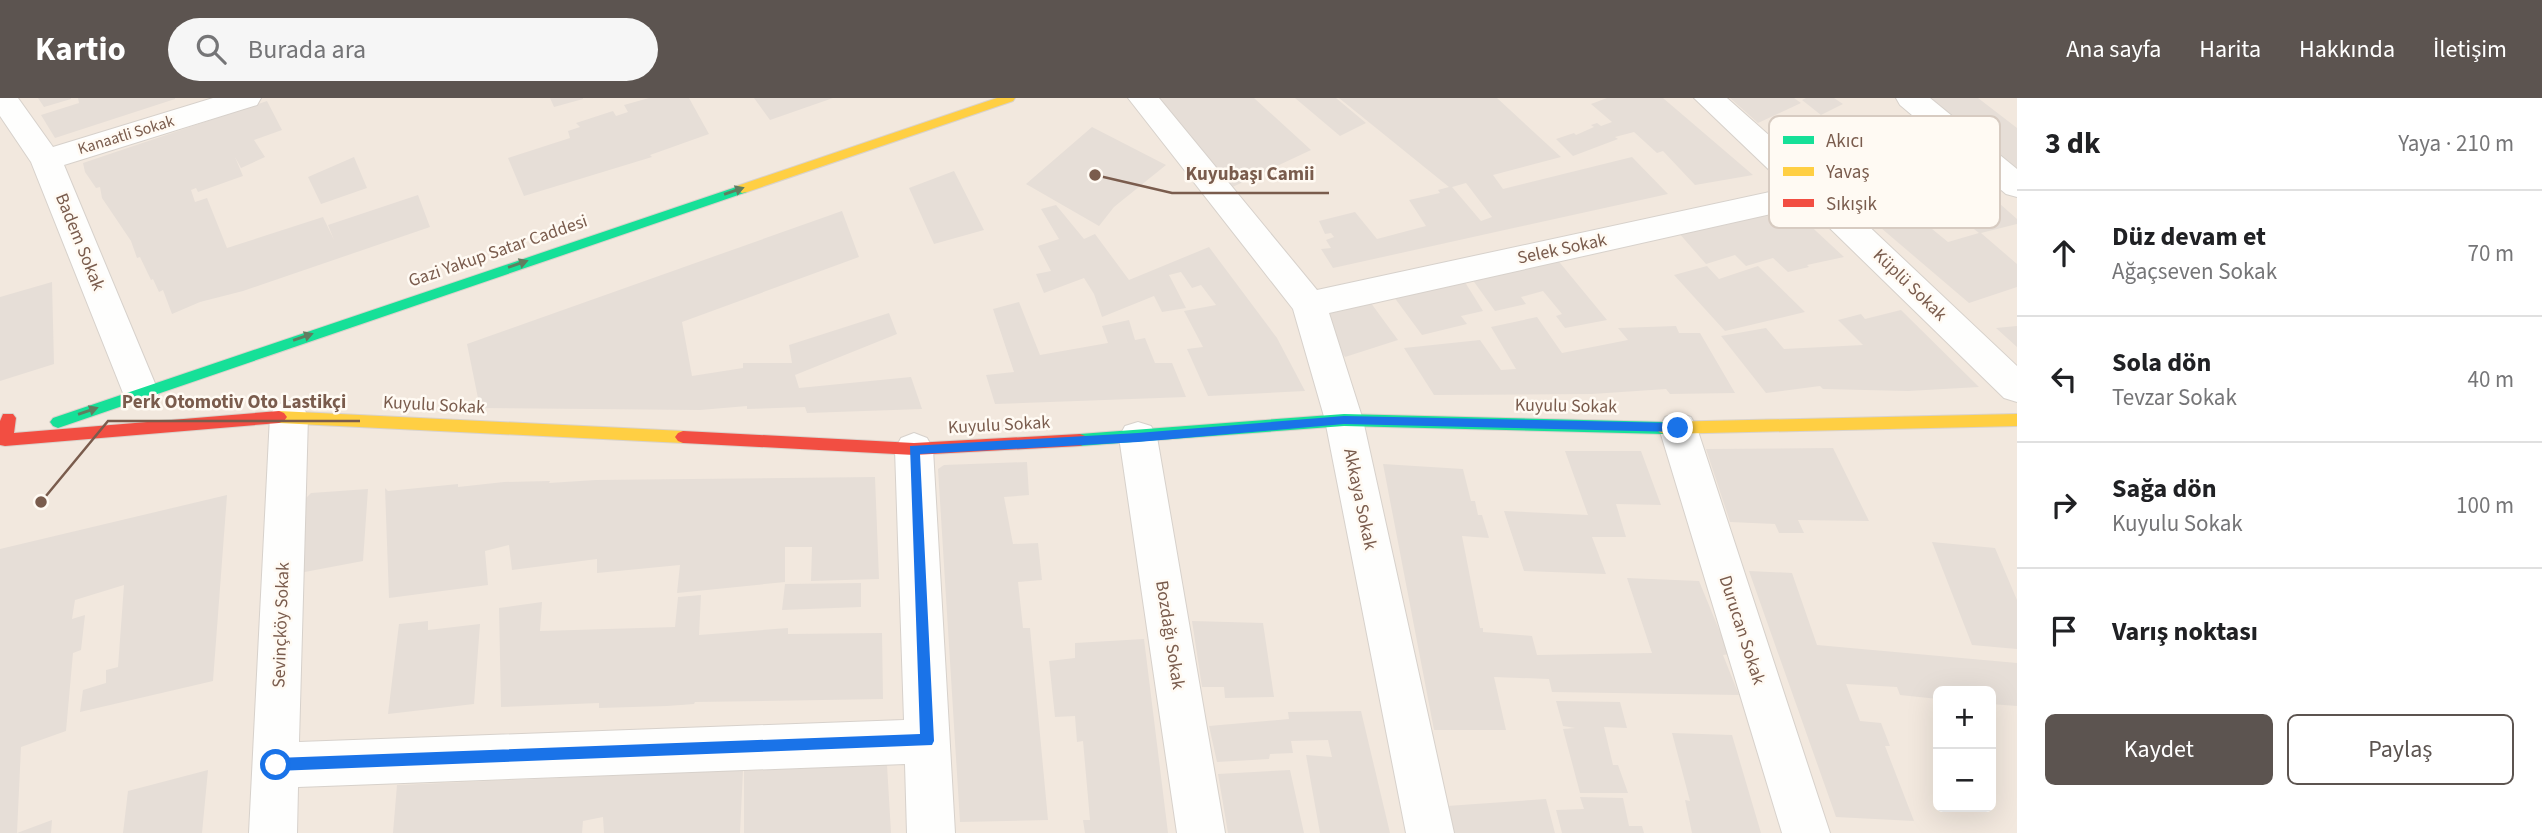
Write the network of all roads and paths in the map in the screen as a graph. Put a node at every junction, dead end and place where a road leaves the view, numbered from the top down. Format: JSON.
{"nodes":[{"id":1,"x":3,"y":98,"type":"edge"},
{"id":2,"x":246,"y":98,"type":"edge"},
{"id":3,"x":1009,"y":98,"type":"edge"},
{"id":4,"x":1143,"y":98,"type":"edge"},
{"id":5,"x":1709,"y":98,"type":"edge"},
{"id":6,"x":1910,"y":98,"type":"edge"},
{"id":7,"x":1932,"y":116,"type":"edge"},
{"id":8,"x":25,"y":147,"type":"edge"},
{"id":9,"x":1769,"y":152,"type":"edge"},
{"id":10,"x":2000,"y":172,"type":"edge"},
{"id":11,"x":2017,"y":186,"type":"edge"},
{"id":12,"x":1769,"y":203,"type":"edge"},
{"id":13,"x":1850,"y":228,"type":"edge"},
{"id":14,"x":1309,"y":305,"type":"junction"},
{"id":15,"x":136,"y":379,"type":"junction"},
{"id":16,"x":2017,"y":388,"type":"edge"},
{"id":17,"x":289,"y":416,"type":"junction"},
{"id":18,"x":1344,"y":420,"type":"junction"},
{"id":19,"x":2017,"y":420,"type":"edge"},
{"id":20,"x":1678,"y":428,"type":"junction"},
{"id":21,"x":6,"y":430,"type":"edge"},
{"id":22,"x":1138,"y":437,"type":"junction"},
{"id":23,"x":914,"y":449,"type":"junction"},
{"id":24,"x":927,"y":741,"type":"junction"},
{"id":25,"x":276,"y":765,"type":"junction"},
{"id":26,"x":273,"y":833,"type":"edge"},
{"id":27,"x":931,"y":833,"type":"edge"},
{"id":28,"x":1201,"y":833,"type":"edge"},
{"id":29,"x":1430,"y":833,"type":"edge"},
{"id":30,"x":1806,"y":833,"type":"edge"}],
"edges":[{"from":1,"to":8,"type":"street","name":"Badem Sokak"},
{"from":2,"to":8,"type":"street","name":"Kanaatli Sokak"},
{"from":15,"to":3,"type":"street","name":"Gazi Yakup Satar Caddesi","one_way":true},
{"from":4,"to":14,"type":"street","name":"Akkaya Sokak"},
{"from":5,"to":9,"type":"street","name":"Küplü Sokak"},
{"from":6,"to":7,"type":"street"},
{"from":8,"to":15,"type":"street","name":"Badem Sokak"},
{"from":10,"to":11,"type":"street"},
{"from":12,"to":14,"type":"street","name":"Selek Sokak"},
{"from":13,"to":16,"type":"street","name":"Küplü Sokak"},
{"from":14,"to":18,"type":"street","name":"Akkaya Sokak"},
{"from":21,"to":15,"type":"street","name":"Gazi Yakup Satar Caddesi","one_way":true},
{"from":17,"to":21,"type":"street","name":"Kuyulu Sokak"},
{"from":17,"to":23,"type":"street","name":"Kuyulu Sokak"},
{"from":17,"to":25,"type":"street","name":"Sevinçköy Sokak"},
{"from":18,"to":20,"type":"street","name":"Kuyulu Sokak"},
{"from":18,"to":22,"type":"street","name":"Kuyulu Sokak"},
{"from":18,"to":29,"type":"street","name":"Akkaya Sokak"},
{"from":19,"to":20,"type":"street","name":"Kuyulu Sokak"},
{"from":20,"to":30,"type":"street","name":"Durucan Sokak"},
{"from":22,"to":23,"type":"street","name":"Kuyulu Sokak"},
{"from":22,"to":28,"type":"street","name":"Bozdağı Sokak"},
{"from":23,"to":24,"type":"street"},
{"from":24,"to":25,"type":"street"},
{"from":24,"to":27,"type":"street"},
{"from":25,"to":26,"type":"street","name":"Sevinçköy Sokak"}]}
